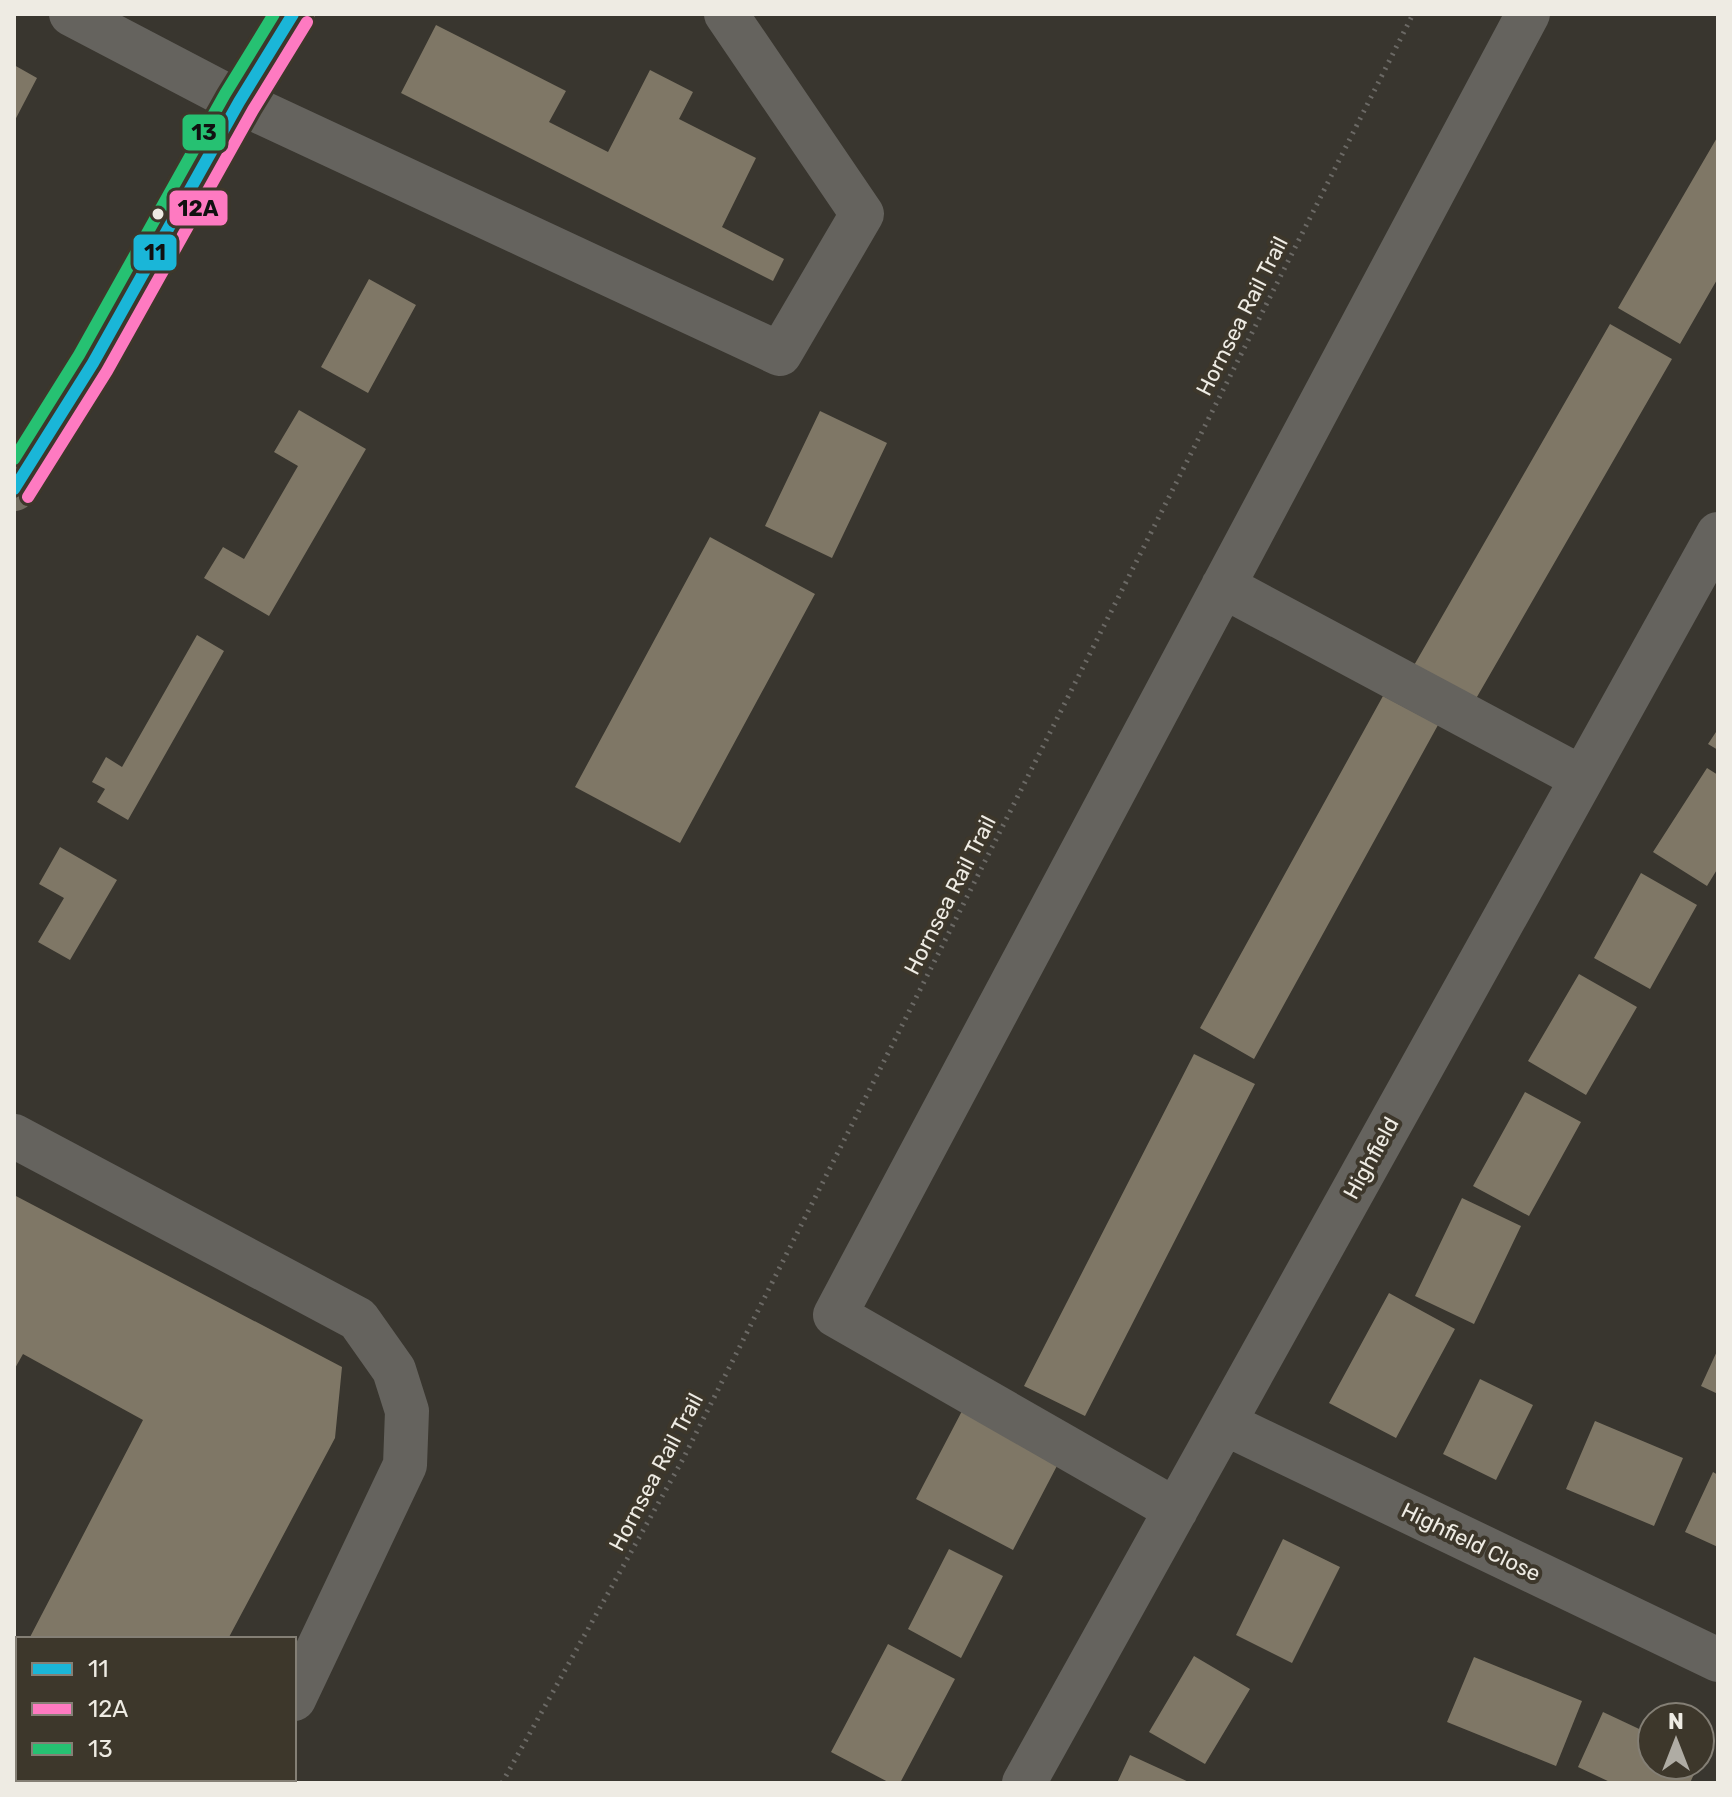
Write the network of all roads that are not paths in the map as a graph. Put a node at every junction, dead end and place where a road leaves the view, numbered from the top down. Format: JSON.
{"nodes":[{"id":1,"x":71,"y":14,"type":"edge"},
{"id":2,"x":293,"y":14,"type":"edge"},
{"id":3,"x":726,"y":14,"type":"edge"},
{"id":4,"x":1528,"y":14,"type":"edge"},
{"id":5,"x":239,"y":102,"type":"junction"},
{"id":6,"x":14,"y":489,"type":"edge"},
{"id":7,"x":1718,"y":534,"type":"edge"},
{"id":8,"x":1223,"y":586,"type":"junction"},
{"id":9,"x":1582,"y":778,"type":"junction"},
{"id":10,"x":14,"y":1136,"type":"edge"},
{"id":11,"x":1224,"y":1423,"type":"junction"},
{"id":12,"x":1176,"y":1510,"type":"junction"},
{"id":13,"x":1718,"y":1660,"type":"edge"},
{"id":14,"x":296,"y":1695,"type":"edge"},
{"id":15,"x":1024,"y":1783,"type":"edge"}],
"edges":[{"from":1,"to":5,"type":"street"},
{"from":2,"to":5,"type":"main road"},
{"from":3,"to":5,"type":"street"},
{"from":4,"to":8,"type":"street"},
{"from":5,"to":6,"type":"main road"},
{"from":7,"to":9,"type":"street","name":"Highfield"},
{"from":8,"to":9,"type":"street"},
{"from":8,"to":12,"type":"street"},
{"from":9,"to":11,"type":"street","name":"Highfield"},
{"from":10,"to":14,"type":"street"},
{"from":11,"to":12,"type":"street","name":"Highfield"},
{"from":11,"to":13,"type":"street","name":"Highfield Close"},
{"from":12,"to":15,"type":"street","name":"Highfield"}]}
